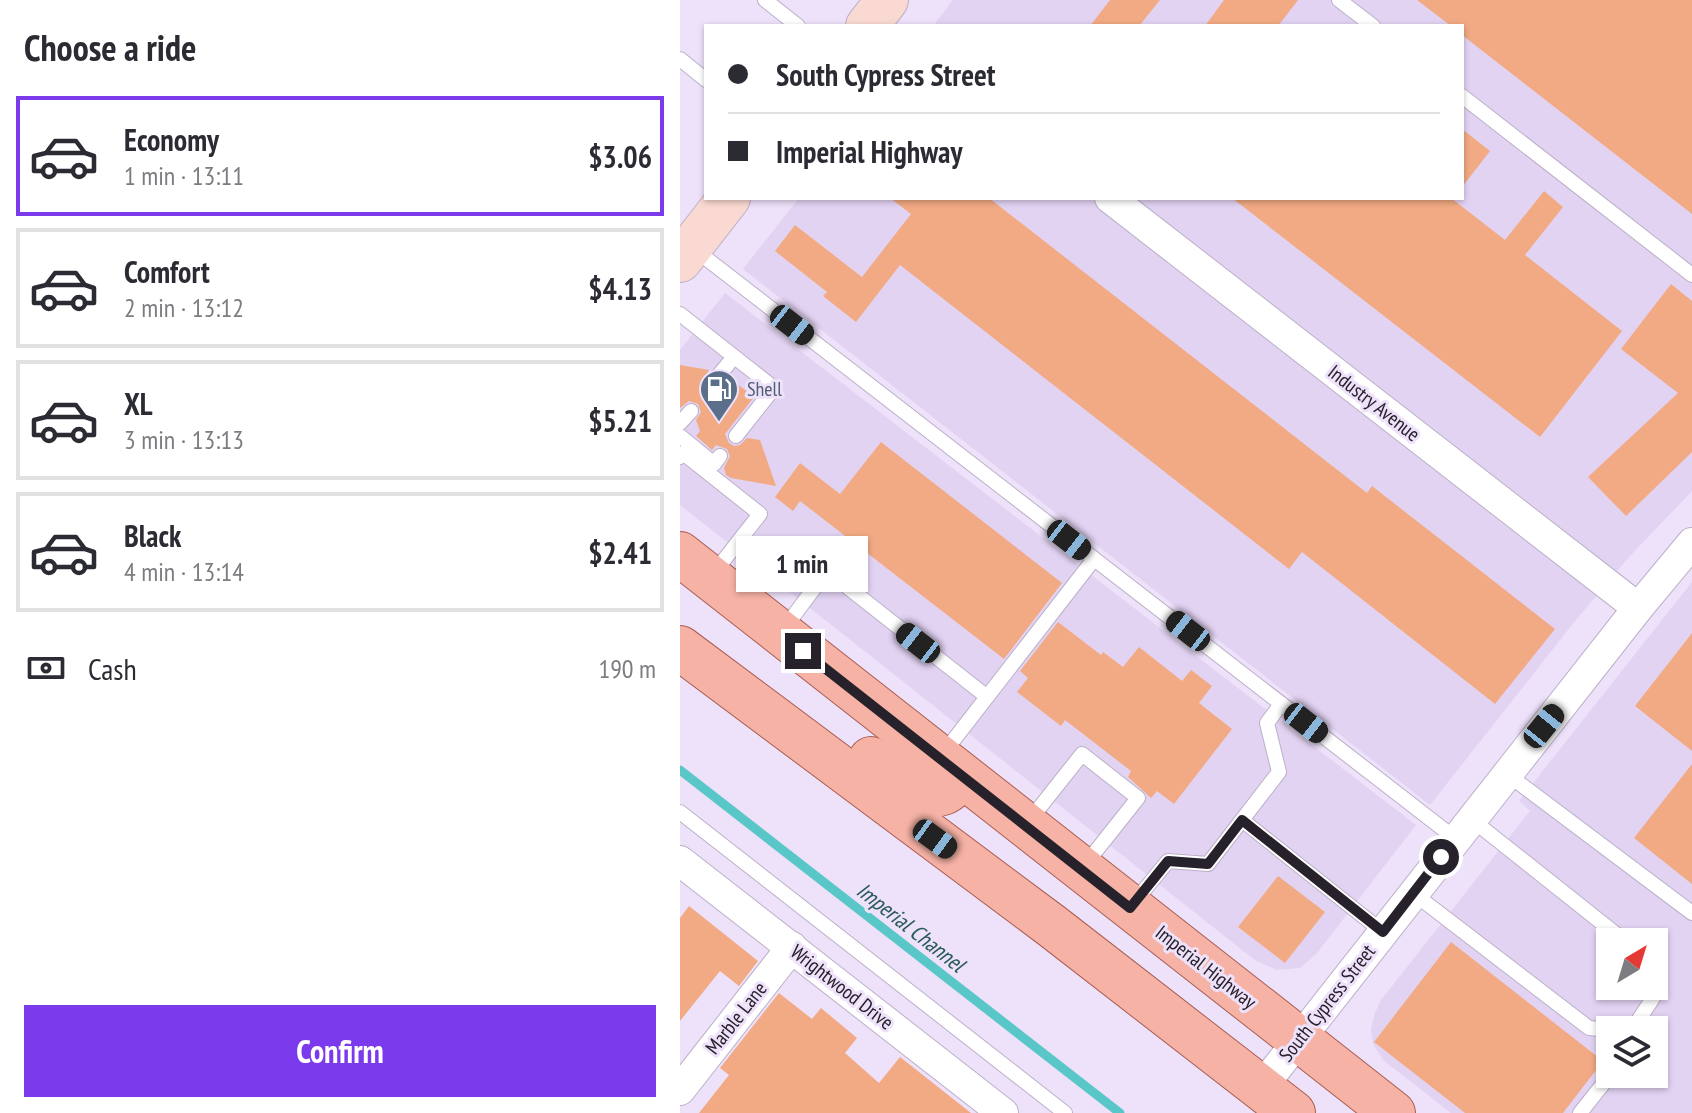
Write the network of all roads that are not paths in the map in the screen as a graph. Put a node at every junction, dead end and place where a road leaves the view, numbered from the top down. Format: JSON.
{"nodes":[{"id":1,"x":765,"y":0,"type":"edge"},
{"id":2,"x":1339,"y":0,"type":"edge"},
{"id":3,"x":795,"y":24,"type":"edge"},
{"id":4,"x":1370,"y":24,"type":"edge"},
{"id":5,"x":680,"y":59,"type":"edge"},
{"id":6,"x":704,"y":78,"type":"edge"},
{"id":7,"x":1464,"y":98,"type":"edge"},
{"id":8,"x":727,"y":200,"type":"edge"},
{"id":9,"x":1113,"y":200,"type":"edge"},
{"id":10,"x":685,"y":254,"type":"edge"},
{"id":11,"x":1692,"y":275,"type":"edge"},
{"id":12,"x":680,"y":314,"type":"edge"},
{"id":13,"x":734,"y":357,"type":"junction"},
{"id":14,"x":713,"y":382,"type":"dead end"},
{"id":15,"x":691,"y":411,"type":"dead end"},
{"id":16,"x":680,"y":423,"type":"edge"},
{"id":17,"x":736,"y":436,"type":"dead end"},
{"id":18,"x":683,"y":448,"type":"edge"},
{"id":19,"x":1692,"y":543,"type":"edge"},
{"id":20,"x":1094,"y":559,"type":"junction"},
{"id":21,"x":695,"y":566,"type":"edge"},
{"id":22,"x":1638,"y":608,"type":"junction"},
{"id":23,"x":780,"y":633,"type":"junction"},
{"id":24,"x":680,"y":648,"type":"edge"},
{"id":25,"x":986,"y":696,"type":"junction"},
{"id":26,"x":1281,"y":704,"type":"junction"},
{"id":27,"x":797,"y":738,"type":"junction"},
{"id":28,"x":951,"y":768,"type":"junction"},
{"id":29,"x":1507,"y":774,"type":"junction"},
{"id":30,"x":680,"y":812,"type":"edge"},
{"id":31,"x":1242,"y":820,"type":"junction"},
{"id":32,"x":1025,"y":826,"type":"junction"},
{"id":33,"x":1463,"y":829,"type":"junction"},
{"id":34,"x":680,"y":861,"type":"edge"},
{"id":35,"x":1081,"y":870,"type":"junction"},
{"id":36,"x":1413,"y":893,"type":"junction"},
{"id":37,"x":1130,"y":908,"type":"junction"},
{"id":38,"x":1692,"y":913,"type":"edge"},
{"id":39,"x":1606,"y":928,"type":"edge"},
{"id":40,"x":1383,"y":932,"type":"junction"},
{"id":41,"x":792,"y":947,"type":"junction"},
{"id":42,"x":1596,"y":1029,"type":"edge"},
{"id":43,"x":1299,"y":1040,"type":"junction"},
{"id":44,"x":1600,"y":1088,"type":"edge"},
{"id":45,"x":680,"y":1090,"type":"edge"},
{"id":46,"x":1277,"y":1101,"type":"edge"},
{"id":47,"x":1003,"y":1113,"type":"edge"},
{"id":48,"x":1065,"y":1113,"type":"edge"},
{"id":49,"x":1393,"y":1113,"type":"edge"},
{"id":50,"x":1580,"y":1113,"type":"edge"}],
"edges":[{"from":1,"to":3,"type":"lane"},
{"from":2,"to":4,"type":"lane"},
{"from":5,"to":6,"type":"lane"},
{"from":7,"to":11,"type":"lane"},
{"from":8,"to":10,"type":"main road"},
{"from":9,"to":22,"type":"street","name":"Industry Avenue"},
{"from":10,"to":20,"type":"lane"},
{"from":12,"to":13,"type":"lane"},
{"from":13,"to":14,"type":"lane"},
{"from":13,"to":17,"type":"lane"},
{"from":15,"to":16,"type":"lane"},
{"from":18,"to":21,"type":"lane"},
{"from":19,"to":22,"type":"street","name":"South Cypress Street"},
{"from":20,"to":25,"type":"lane"},
{"from":20,"to":26,"type":"lane"},
{"from":21,"to":23,"type":"main road","name":"Imperial Highway"},
{"from":22,"to":29,"type":"street","name":"South Cypress Street"},
{"from":23,"to":25,"type":"lane"},
{"from":23,"to":28,"type":"main road","name":"Imperial Highway"},
{"from":24,"to":27,"type":"main road"},
{"from":25,"to":28,"type":"lane"},
{"from":26,"to":31,"type":"lane"},
{"from":26,"to":33,"type":"lane"},
{"from":27,"to":28,"type":"main road"},
{"from":27,"to":46,"type":"main road"},
{"from":28,"to":32,"type":"main road","name":"Imperial Highway"},
{"from":29,"to":33,"type":"street","name":"South Cypress Street"},
{"from":29,"to":38,"type":"lane"},
{"from":30,"to":48,"type":"lane"},
{"from":31,"to":37,"type":"lane"},
{"from":31,"to":40,"type":"lane"},
{"from":32,"to":35,"type":"main road","name":"Imperial Highway"},
{"from":32,"to":35,"type":"lane"},
{"from":33,"to":36,"type":"street","name":"South Cypress Street"},
{"from":33,"to":39,"type":"lane"},
{"from":34,"to":41,"type":"street","name":"Wrightwood Drive"},
{"from":35,"to":37,"type":"main road","name":"Imperial Highway"},
{"from":36,"to":40,"type":"street","name":"South Cypress Street"},
{"from":36,"to":42,"type":"lane"},
{"from":37,"to":43,"type":"main road","name":"Imperial Highway"},
{"from":40,"to":43,"type":"street","name":"South Cypress Street"},
{"from":41,"to":45,"type":"street","name":"Marble Lane"},
{"from":41,"to":47,"type":"street","name":"Wrightwood Drive"},
{"from":43,"to":46,"type":"street","name":"South Cypress Street"},
{"from":43,"to":49,"type":"main road","name":"Imperial Highway"},
{"from":44,"to":50,"type":"lane"}]}
